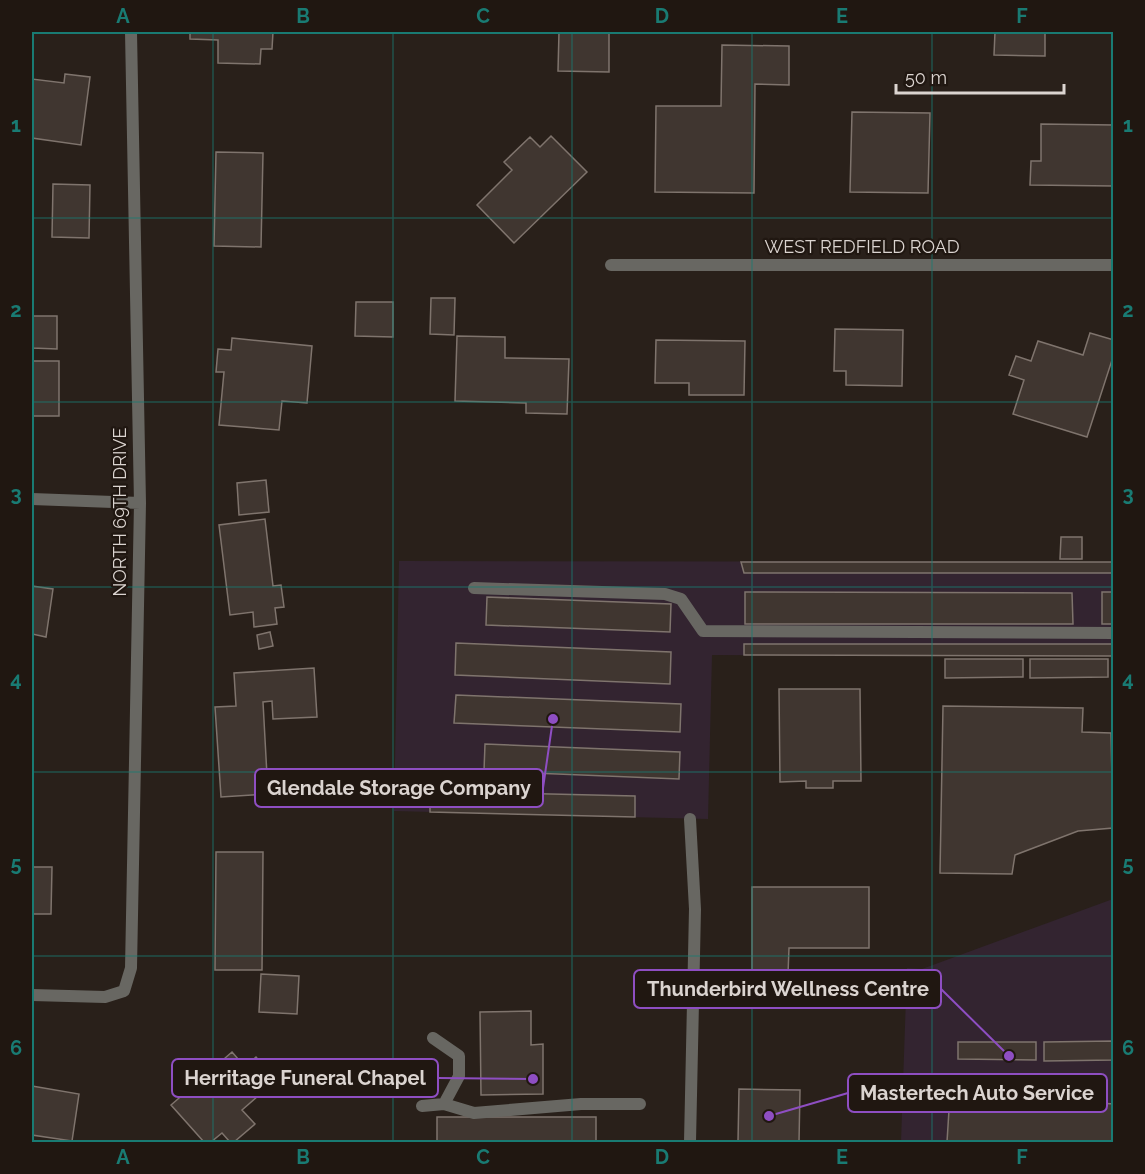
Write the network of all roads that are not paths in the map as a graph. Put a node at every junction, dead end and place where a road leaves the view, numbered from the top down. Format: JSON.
{"nodes":[{"id":1,"x":131,"y":32,"type":"edge"},
{"id":2,"x":611,"y":265,"type":"dead end"},
{"id":3,"x":1113,"y":265,"type":"edge"},
{"id":4,"x":32,"y":499,"type":"edge"},
{"id":5,"x":140,"y":503,"type":"junction"},
{"id":6,"x":474,"y":588,"type":"dead end"},
{"id":7,"x":1113,"y":633,"type":"edge"},
{"id":8,"x":690,"y":819,"type":"dead end"},
{"id":9,"x":32,"y":996,"type":"edge"},
{"id":10,"x":433,"y":1038,"type":"dead end"},
{"id":11,"x":444,"y":1104,"type":"junction"},
{"id":12,"x":640,"y":1104,"type":"dead end"},
{"id":13,"x":422,"y":1106,"type":"dead end"},
{"id":14,"x":690,"y":1143,"type":"edge"}],
"edges":[{"from":1,"to":5,"type":"street","name":"NORTH 69TH DRIVE"},
{"from":2,"to":3,"type":"street","name":"WEST REDFIELD ROAD"},
{"from":4,"to":5,"type":"street"},
{"from":5,"to":9,"type":"street","name":"NORTH 69TH DRIVE"},
{"from":6,"to":7,"type":"street"},
{"from":8,"to":14,"type":"street"},
{"from":10,"to":11,"type":"street"},
{"from":11,"to":12,"type":"street"},
{"from":11,"to":13,"type":"street"}]}
